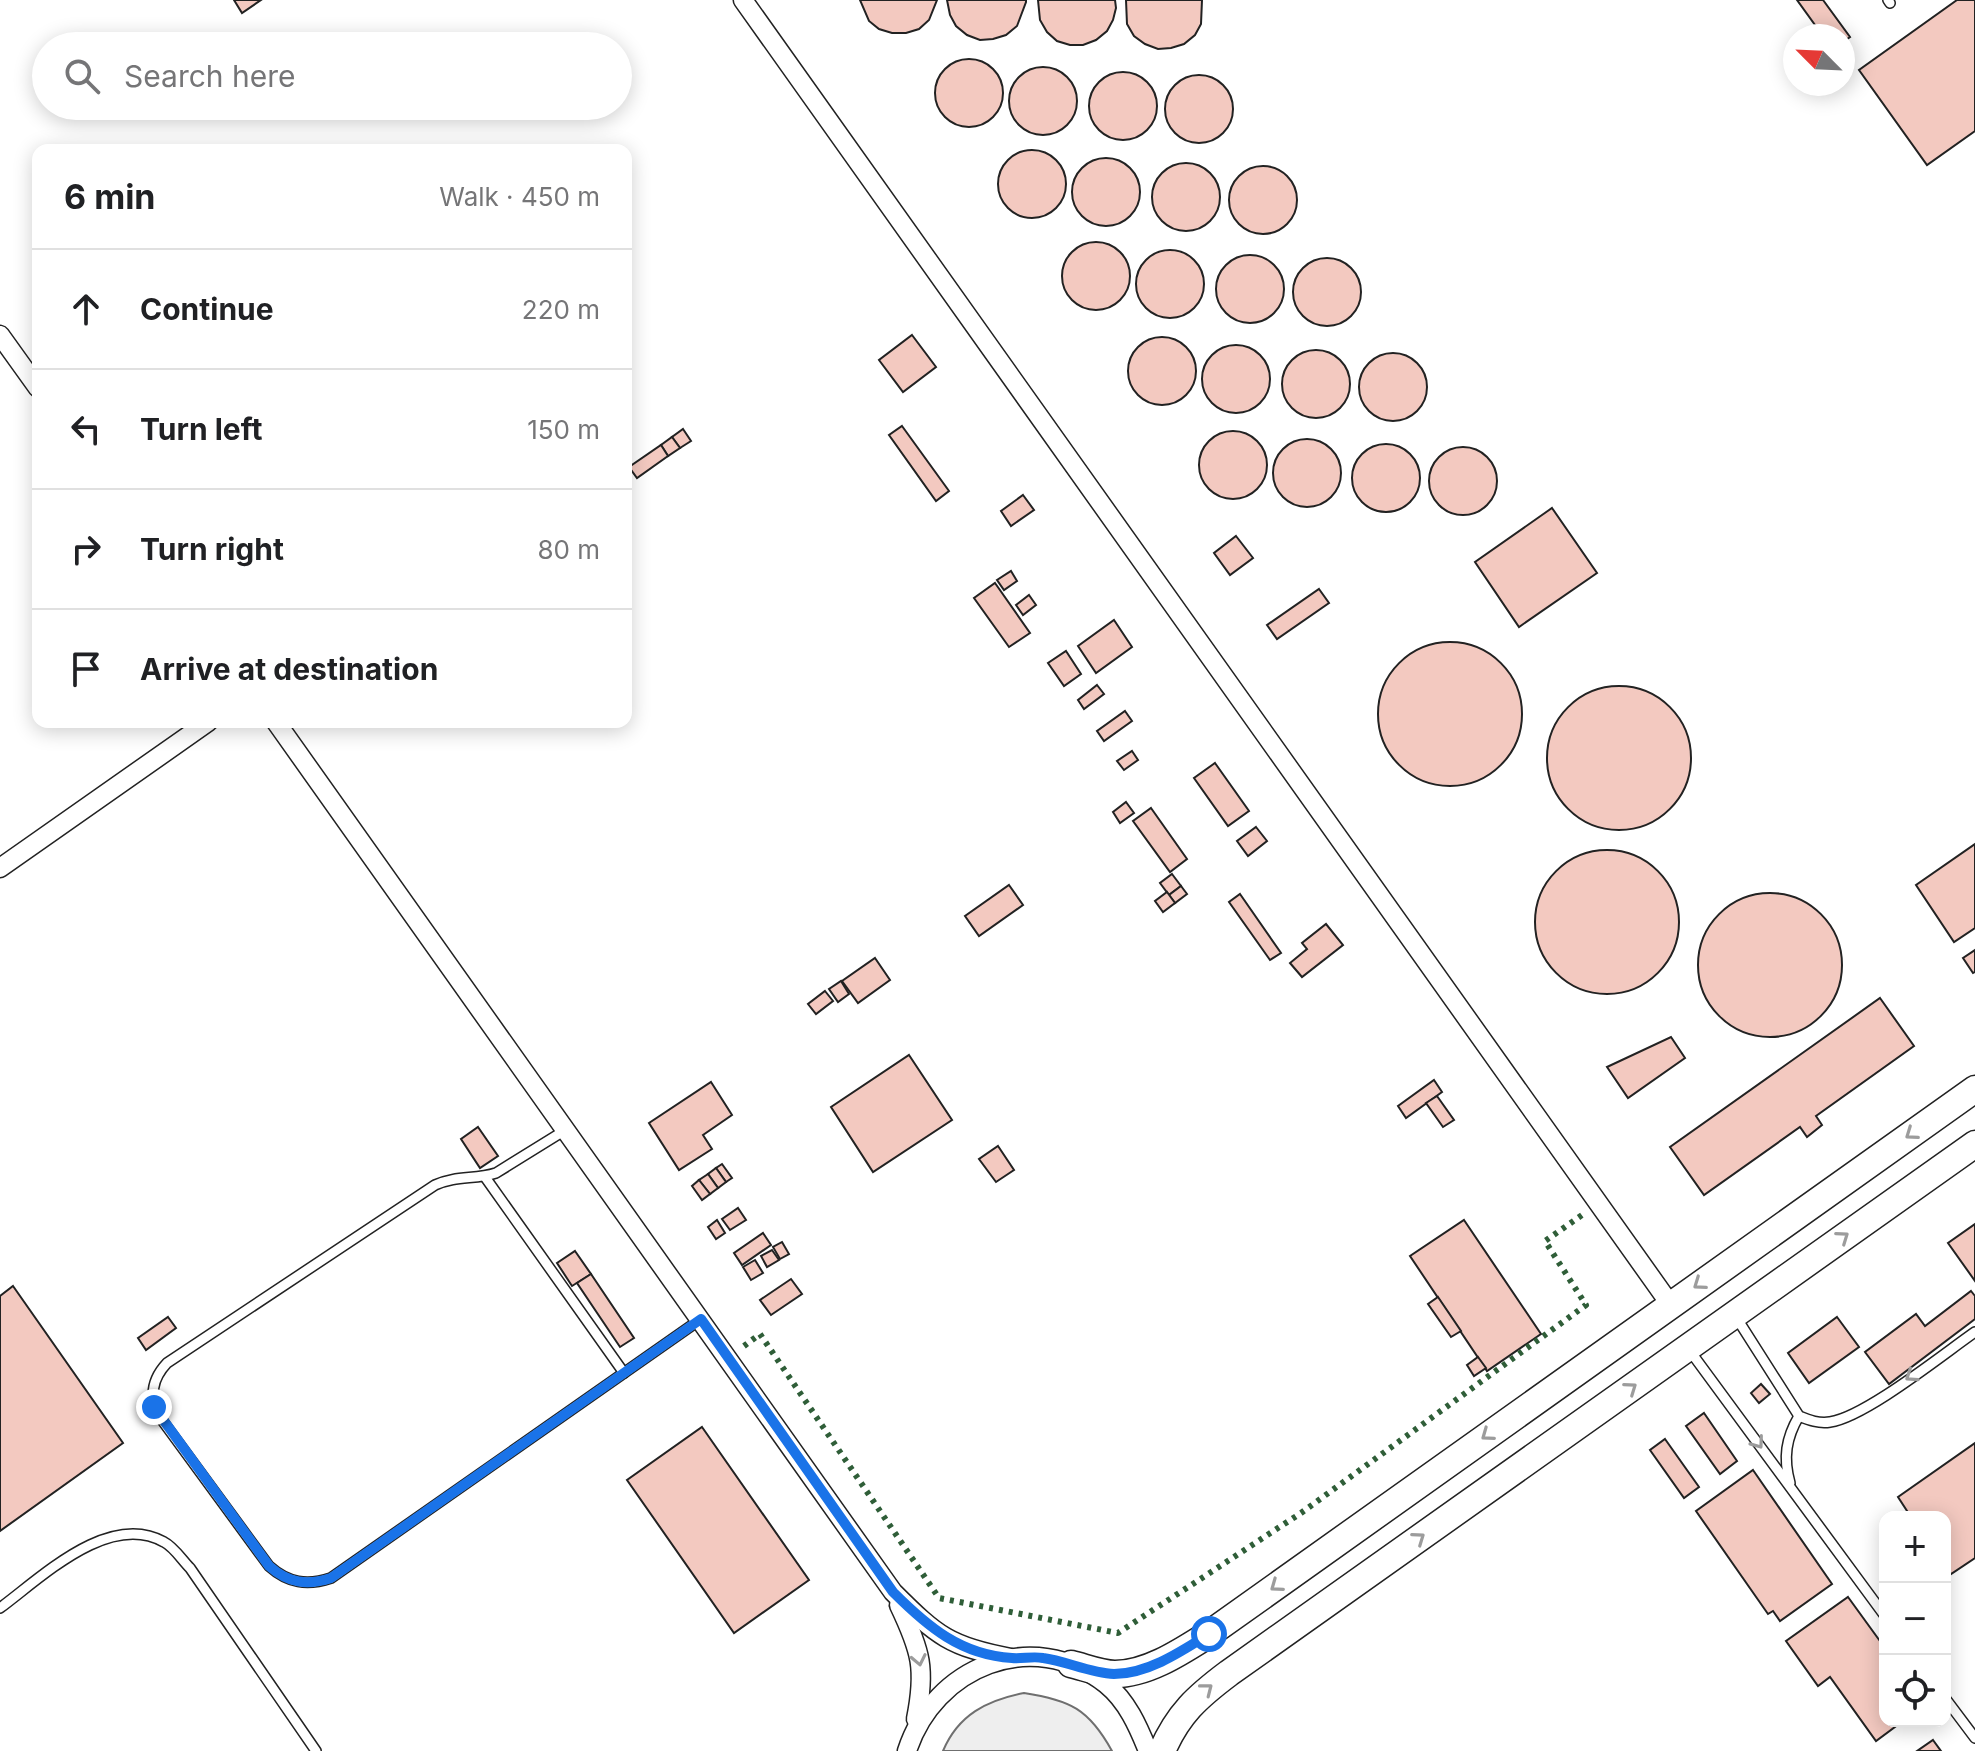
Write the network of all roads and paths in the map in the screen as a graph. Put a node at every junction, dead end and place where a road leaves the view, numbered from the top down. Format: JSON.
{"nodes":[{"id":1,"x":743,"y":0,"type":"edge"},
{"id":2,"x":0,"y":335,"type":"edge"},
{"id":3,"x":32,"y":380,"type":"edge"},
{"id":4,"x":199,"y":728,"type":"edge"},
{"id":5,"x":280,"y":728,"type":"edge"},
{"id":6,"x":0,"y":868,"type":"edge"},
{"id":7,"x":1975,"y":1089,"type":"edge"},
{"id":8,"x":567,"y":1129,"type":"junction"},
{"id":9,"x":1975,"y":1144,"type":"edge"},
{"id":10,"x":485,"y":1177,"type":"junction"},
{"id":11,"x":1670,"y":1304,"type":"junction"},
{"id":12,"x":1734,"y":1315,"type":"junction"},
{"id":13,"x":701,"y":1319,"type":"junction"},
{"id":14,"x":1975,"y":1332,"type":"edge"},
{"id":15,"x":1688,"y":1348,"type":"junction"},
{"id":16,"x":624,"y":1373,"type":"junction"},
{"id":17,"x":1799,"y":1416,"type":"junction"},
{"id":18,"x":1795,"y":1493,"type":"junction"},
{"id":19,"x":893,"y":1592,"type":"junction"},
{"id":20,"x":0,"y":1608,"type":"edge"},
{"id":21,"x":1879,"y":1608,"type":"edge"},
{"id":22,"x":1011,"y":1658,"type":"junction"},
{"id":23,"x":1071,"y":1664,"type":"junction"},
{"id":24,"x":1951,"y":1706,"type":"edge"},
{"id":25,"x":913,"y":1732,"type":"junction"},
{"id":26,"x":1975,"y":1738,"type":"edge"},
{"id":27,"x":316,"y":1751,"type":"edge"},
{"id":28,"x":907,"y":1751,"type":"edge"},
{"id":29,"x":1148,"y":1751,"type":"edge"},
{"id":30,"x":1162,"y":1751,"type":"edge"}],
"edges":[{"from":1,"to":11,"type":"street"},
{"from":2,"to":3,"type":"street"},
{"from":4,"to":6,"type":"street"},
{"from":5,"to":8,"type":"street"},
{"from":7,"to":11,"type":"street","one_way":true},
{"from":8,"to":10,"type":"lane"},
{"from":8,"to":13,"type":"street"},
{"from":12,"to":9,"type":"street","one_way":true},
{"from":10,"to":16,"type":"lane"},
{"from":10,"to":16,"type":"lane"},
{"from":11,"to":23,"type":"street","one_way":true},
{"from":12,"to":15,"type":"street"},
{"from":12,"to":17,"type":"lane"},
{"from":13,"to":16,"type":"lane"},
{"from":13,"to":19,"type":"street"},
{"from":14,"to":17,"type":"lane","one_way":true},
{"from":15,"to":18,"type":"lane","one_way":true},
{"from":30,"to":15,"type":"street","one_way":true},
{"from":17,"to":18,"type":"lane"},
{"from":18,"to":21,"type":"lane"},
{"from":19,"to":22,"type":"street"},
{"from":19,"to":25,"type":"street","one_way":true},
{"from":20,"to":27,"type":"lane"},
{"from":22,"to":23,"type":"street"},
{"from":22,"to":25,"type":"street"},
{"from":23,"to":29,"type":"street"},
{"from":24,"to":26,"type":"lane"},
{"from":25,"to":28,"type":"street"}]}
